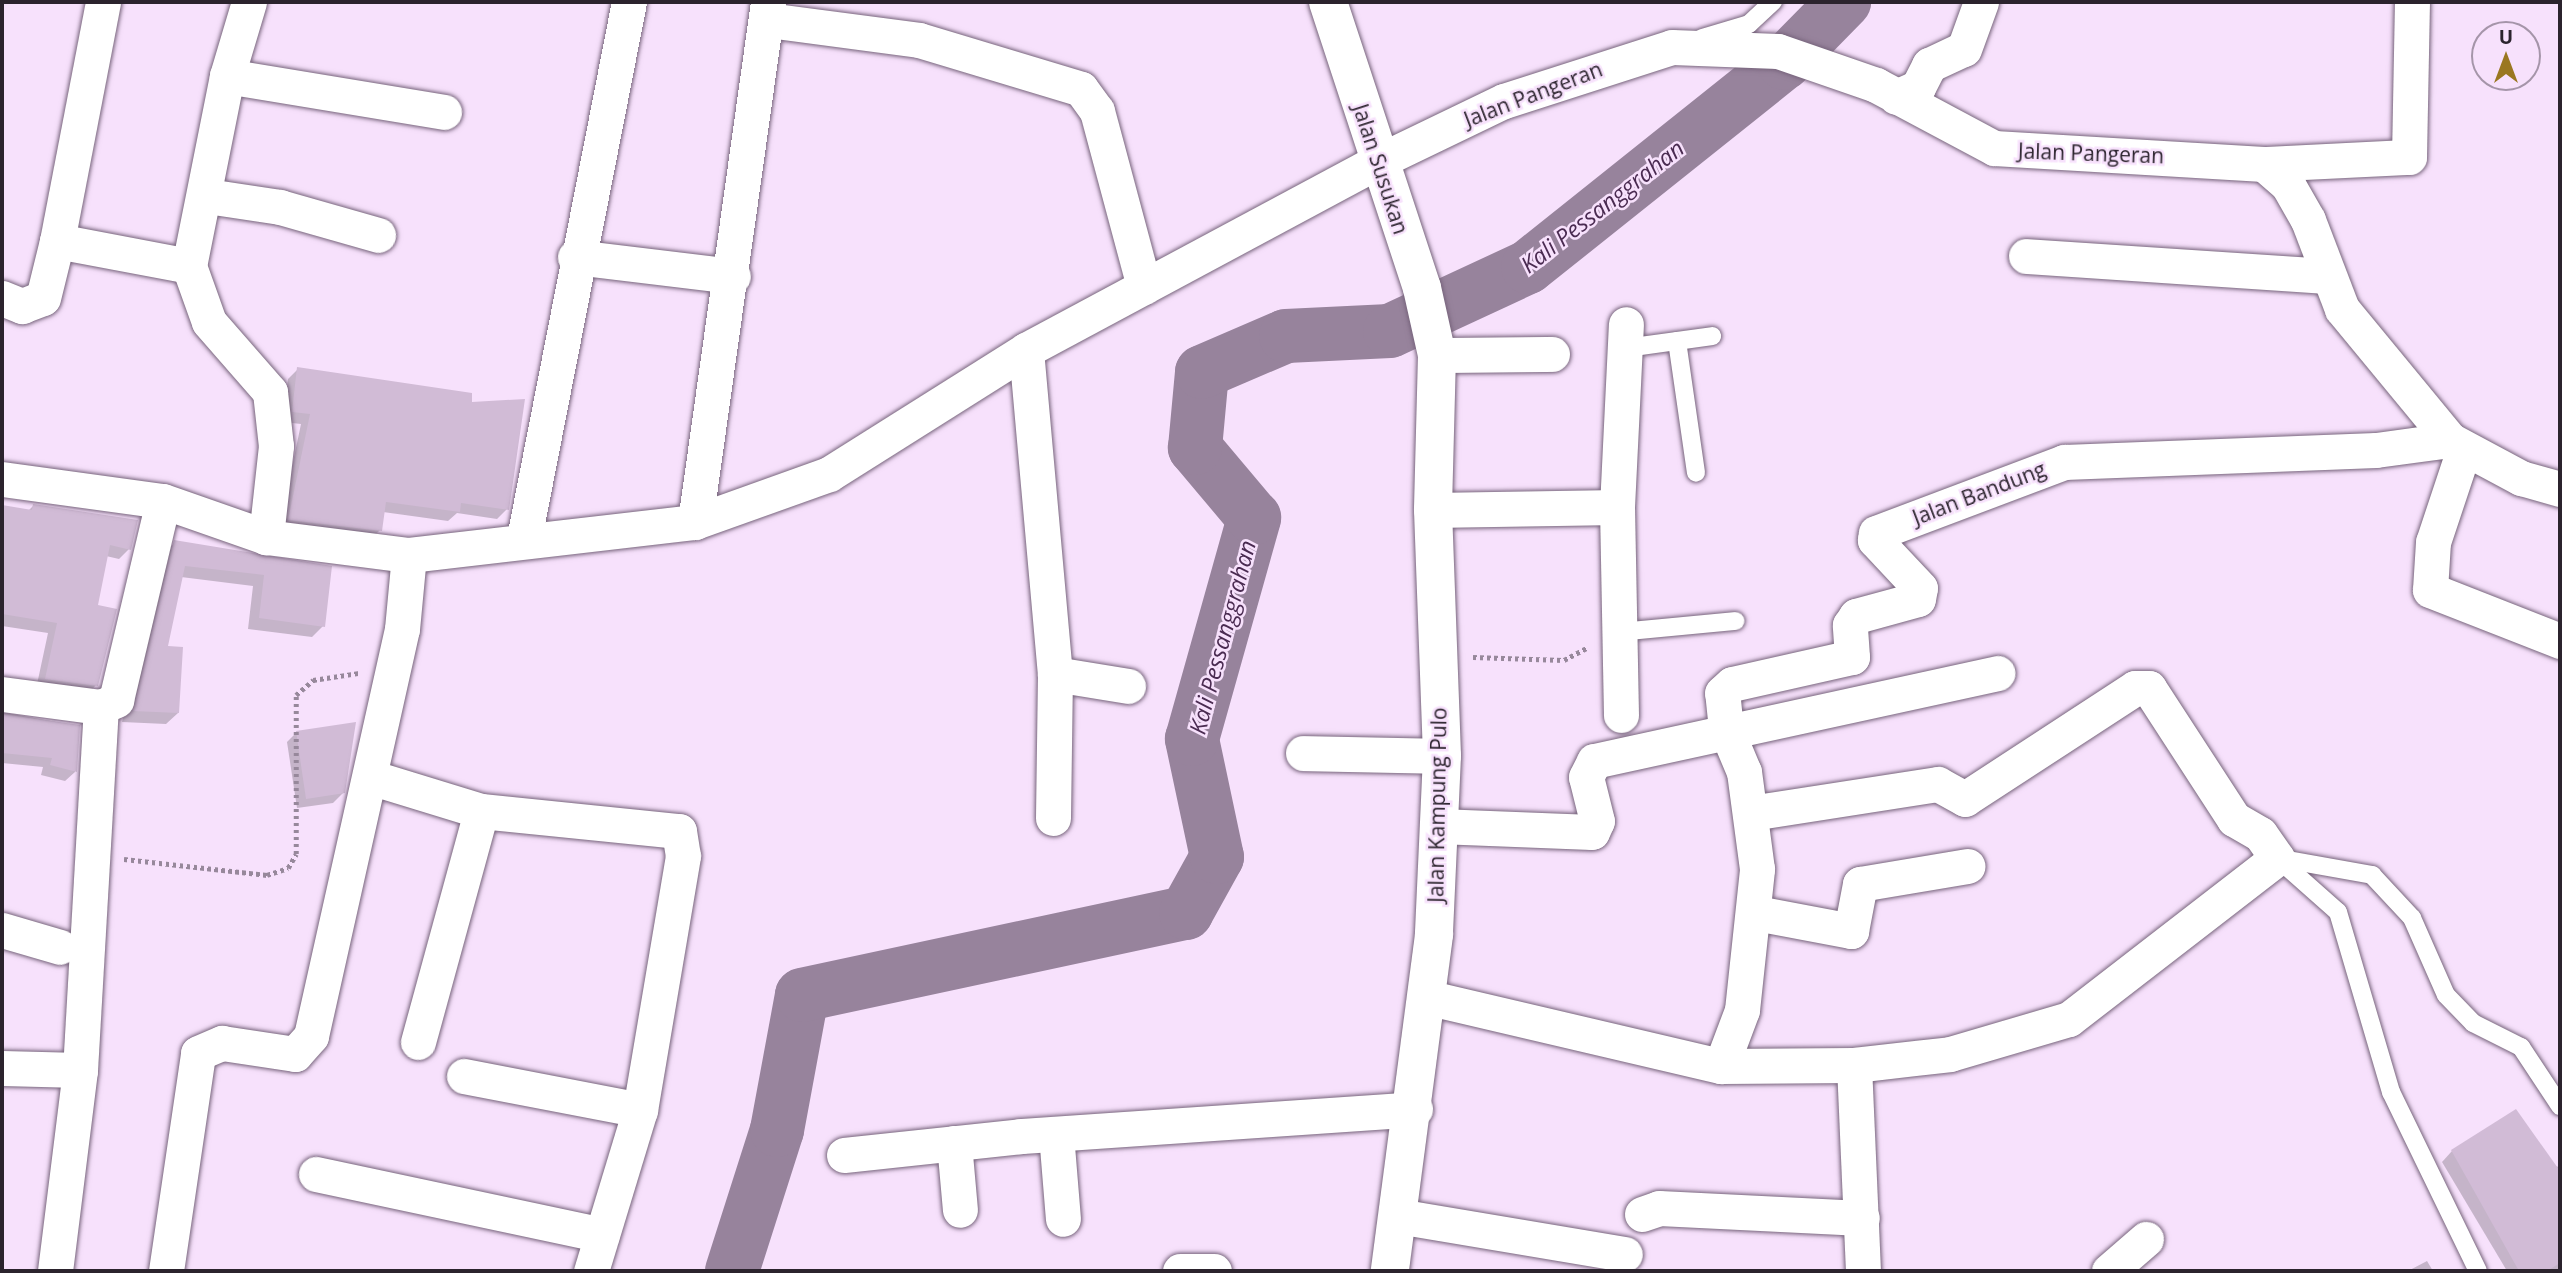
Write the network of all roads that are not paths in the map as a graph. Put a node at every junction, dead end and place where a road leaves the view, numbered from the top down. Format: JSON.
{"nodes":[{"id":1,"x":103,"y":2,"type":"edge"},
{"id":2,"x":249,"y":2,"type":"edge"},
{"id":3,"x":629,"y":2,"type":"edge"},
{"id":4,"x":1328,"y":2,"type":"edge"},
{"id":5,"x":1773,"y":2,"type":"edge"},
{"id":6,"x":1981,"y":2,"type":"edge"},
{"id":7,"x":2413,"y":2,"type":"edge"},
{"id":8,"x":768,"y":11,"type":"edge"},
{"id":9,"x":1672,"y":47,"type":"junction"},
{"id":10,"x":227,"y":76,"type":"junction"},
{"id":11,"x":1886,"y":91,"type":"junction"},
{"id":12,"x":444,"y":112,"type":"dead end"},
{"id":13,"x":1377,"y":162,"type":"junction"},
{"id":14,"x":2264,"y":164,"type":"junction"},
{"id":15,"x":207,"y":195,"type":"junction"},
{"id":16,"x":378,"y":235,"type":"dead end"},
{"id":17,"x":57,"y":242,"type":"junction"},
{"id":18,"x":2026,"y":256,"type":"dead end"},
{"id":19,"x":575,"y":257,"type":"junction"},
{"id":20,"x":189,"y":266,"type":"junction"},
{"id":21,"x":733,"y":276,"type":"junction"},
{"id":22,"x":2328,"y":276,"type":"junction"},
{"id":23,"x":1143,"y":287,"type":"junction"},
{"id":24,"x":2,"y":298,"type":"edge"},
{"id":25,"x":1626,"y":336,"type":"joint"},
{"id":26,"x":1712,"y":336,"type":"dead end"},
{"id":27,"x":1677,"y":341,"type":"junction"},
{"id":28,"x":1436,"y":346,"type":"junction"},
{"id":29,"x":1026,"y":350,"type":"junction"},
{"id":30,"x":1552,"y":354,"type":"dead end"},
{"id":31,"x":2457,"y":444,"type":"junction"},
{"id":32,"x":1696,"y":473,"type":"dead end"},
{"id":33,"x":2,"y":479,"type":"edge"},
{"id":34,"x":2560,"y":489,"type":"edge"},
{"id":35,"x":163,"y":501,"type":"junction"},
{"id":36,"x":1617,"y":507,"type":"junction"},
{"id":37,"x":1433,"y":510,"type":"junction"},
{"id":38,"x":695,"y":522,"type":"junction"},
{"id":39,"x":266,"y":537,"type":"junction"},
{"id":40,"x":524,"y":538,"type":"junction"},
{"id":41,"x":409,"y":555,"type":"junction"},
{"id":42,"x":1735,"y":621,"type":"dead end"},
{"id":43,"x":1619,"y":632,"type":"junction"},
{"id":44,"x":2560,"y":641,"type":"edge"},
{"id":45,"x":1055,"y":674,"type":"junction"},
{"id":46,"x":1998,"y":674,"type":"dead end"},
{"id":47,"x":1128,"y":686,"type":"dead end"},
{"id":48,"x":2,"y":694,"type":"edge"},
{"id":49,"x":101,"y":707,"type":"junction"},
{"id":50,"x":1620,"y":715,"type":"dead end"},
{"id":51,"x":1726,"y":729,"type":"junction"},
{"id":52,"x":1303,"y":753,"type":"dead end"},
{"id":53,"x":1442,"y":756,"type":"junction"},
{"id":54,"x":370,"y":777,"type":"junction"},
{"id":55,"x":481,"y":811,"type":"junction"},
{"id":56,"x":1751,"y":813,"type":"junction"},
{"id":57,"x":1053,"y":818,"type":"dead end"},
{"id":58,"x":1438,"y":826,"type":"junction"},
{"id":59,"x":2277,"y":858,"type":"junction"},
{"id":60,"x":1968,"y":866,"type":"dead end"},
{"id":61,"x":1756,"y":913,"type":"junction"},
{"id":62,"x":2,"y":930,"type":"edge"},
{"id":63,"x":60,"y":947,"type":"dead end"},
{"id":64,"x":1430,"y":998,"type":"junction"},
{"id":65,"x":418,"y":1042,"type":"dead end"},
{"id":66,"x":1854,"y":1065,"type":"junction"},
{"id":67,"x":1721,"y":1066,"type":"junction"},
{"id":68,"x":2,"y":1068,"type":"edge"},
{"id":69,"x":80,"y":1070,"type":"junction"},
{"id":70,"x":464,"y":1076,"type":"dead end"},
{"id":71,"x":2560,"y":1106,"type":"edge"},
{"id":72,"x":1415,"y":1109,"type":"junction"},
{"id":73,"x":640,"y":1110,"type":"junction"},
{"id":74,"x":1056,"y":1134,"type":"junction"},
{"id":75,"x":954,"y":1143,"type":"junction"},
{"id":76,"x":844,"y":1155,"type":"dead end"},
{"id":77,"x":316,"y":1174,"type":"dead end"},
{"id":78,"x":960,"y":1210,"type":"dead end"},
{"id":79,"x":1642,"y":1214,"type":"dead end"},
{"id":80,"x":1397,"y":1216,"type":"junction"},
{"id":81,"x":1862,"y":1217,"type":"junction"},
{"id":82,"x":1063,"y":1219,"type":"dead end"},
{"id":83,"x":602,"y":1235,"type":"junction"},
{"id":84,"x":2146,"y":1239,"type":"dead end"},
{"id":85,"x":1625,"y":1254,"type":"dead end"},
{"id":86,"x":55,"y":1271,"type":"edge"},
{"id":87,"x":166,"y":1271,"type":"edge"},
{"id":88,"x":591,"y":1271,"type":"edge"},
{"id":89,"x":1180,"y":1271,"type":"edge"},
{"id":90,"x":1214,"y":1271,"type":"edge"},
{"id":91,"x":1390,"y":1271,"type":"edge"},
{"id":92,"x":1863,"y":1271,"type":"edge"},
{"id":93,"x":2109,"y":1271,"type":"edge"},
{"id":94,"x":2478,"y":1271,"type":"edge"}],
"edges":[{"from":1,"to":17,"type":"street"},
{"from":2,"to":10,"type":"street"},
{"from":3,"to":19,"type":"street"},
{"from":4,"to":13,"type":"street","name":"Jalan Susukan"},
{"from":5,"to":9,"type":"lane"},
{"from":6,"to":11,"type":"street"},
{"from":7,"to":14,"type":"street","name":"Jalan Pangeran"},
{"from":8,"to":21,"type":"street"},
{"from":8,"to":23,"type":"street"},
{"from":9,"to":11,"type":"street","name":"Jalan Pangeran"},
{"from":9,"to":13,"type":"street","name":"Jalan Pangeran"},
{"from":10,"to":12,"type":"street"},
{"from":10,"to":15,"type":"street"},
{"from":11,"to":14,"type":"street","name":"Jalan Pangeran"},
{"from":13,"to":23,"type":"street","name":"Jalan Pangeran"},
{"from":13,"to":28,"type":"street","name":"Jalan Susukan"},
{"from":14,"to":22,"type":"street"},
{"from":15,"to":16,"type":"street"},
{"from":15,"to":20,"type":"street"},
{"from":17,"to":20,"type":"street"},
{"from":17,"to":24,"type":"street"},
{"from":18,"to":22,"type":"street"},
{"from":19,"to":21,"type":"street"},
{"from":19,"to":40,"type":"street"},
{"from":20,"to":39,"type":"street"},
{"from":21,"to":38,"type":"street"},
{"from":22,"to":31,"type":"street"},
{"from":23,"to":29,"type":"street","name":"Jalan Pangeran"},
{"from":25,"to":27,"type":"lane"},
{"from":25,"to":36,"type":"street"},
{"from":26,"to":27,"type":"lane"},
{"from":27,"to":32,"type":"lane"},
{"from":28,"to":30,"type":"street"},
{"from":28,"to":37,"type":"street","name":"Jalan Kampung Pulo"},
{"from":29,"to":38,"type":"street","name":"Jalan Pangeran"},
{"from":29,"to":45,"type":"street"},
{"from":31,"to":34,"type":"street"},
{"from":31,"to":44,"type":"street"},
{"from":31,"to":51,"type":"street","name":"Jalan Bandung"},
{"from":33,"to":35,"type":"street","name":"Jalan Pangeran"},
{"from":35,"to":39,"type":"street","name":"Jalan Pangeran"},
{"from":35,"to":49,"type":"street"},
{"from":36,"to":37,"type":"street"},
{"from":36,"to":43,"type":"street"},
{"from":37,"to":53,"type":"street","name":"Jalan Kampung Pulo"},
{"from":38,"to":40,"type":"street","name":"Jalan Pangeran"},
{"from":39,"to":41,"type":"street","name":"Jalan Pangeran"},
{"from":40,"to":41,"type":"street","name":"Jalan Pangeran"},
{"from":41,"to":54,"type":"street"},
{"from":42,"to":43,"type":"lane"},
{"from":43,"to":50,"type":"street"},
{"from":45,"to":47,"type":"street"},
{"from":45,"to":57,"type":"street"},
{"from":46,"to":51,"type":"street"},
{"from":48,"to":49,"type":"street"},
{"from":49,"to":69,"type":"street"},
{"from":51,"to":56,"type":"street"},
{"from":51,"to":58,"type":"street"},
{"from":52,"to":53,"type":"street"},
{"from":53,"to":58,"type":"street","name":"Jalan Kampung Pulo"},
{"from":54,"to":55,"type":"street"},
{"from":54,"to":87,"type":"street"},
{"from":55,"to":65,"type":"street"},
{"from":55,"to":73,"type":"street"},
{"from":56,"to":59,"type":"street"},
{"from":56,"to":61,"type":"street"},
{"from":58,"to":64,"type":"street","name":"Jalan Kampung Pulo"},
{"from":59,"to":66,"type":"street"},
{"from":59,"to":71,"type":"lane"},
{"from":59,"to":94,"type":"lane"},
{"from":60,"to":61,"type":"street"},
{"from":61,"to":67,"type":"street"},
{"from":62,"to":63,"type":"street"},
{"from":64,"to":67,"type":"street"},
{"from":64,"to":72,"type":"street","name":"Jalan Kampung Pulo"},
{"from":66,"to":67,"type":"street"},
{"from":66,"to":81,"type":"street"},
{"from":68,"to":69,"type":"street"},
{"from":69,"to":86,"type":"street"},
{"from":70,"to":73,"type":"street"},
{"from":72,"to":74,"type":"street"},
{"from":72,"to":80,"type":"street","name":"Jalan Kampung Pulo"},
{"from":73,"to":83,"type":"street"},
{"from":74,"to":75,"type":"street"},
{"from":74,"to":82,"type":"street"},
{"from":75,"to":76,"type":"street"},
{"from":75,"to":78,"type":"street"},
{"from":77,"to":83,"type":"street"},
{"from":79,"to":81,"type":"street"},
{"from":80,"to":85,"type":"street"},
{"from":80,"to":91,"type":"street","name":"Jalan Kampung Pulo"},
{"from":81,"to":92,"type":"street"},
{"from":83,"to":88,"type":"street"},
{"from":84,"to":93,"type":"street"},
{"from":89,"to":90,"type":"street"}]}
